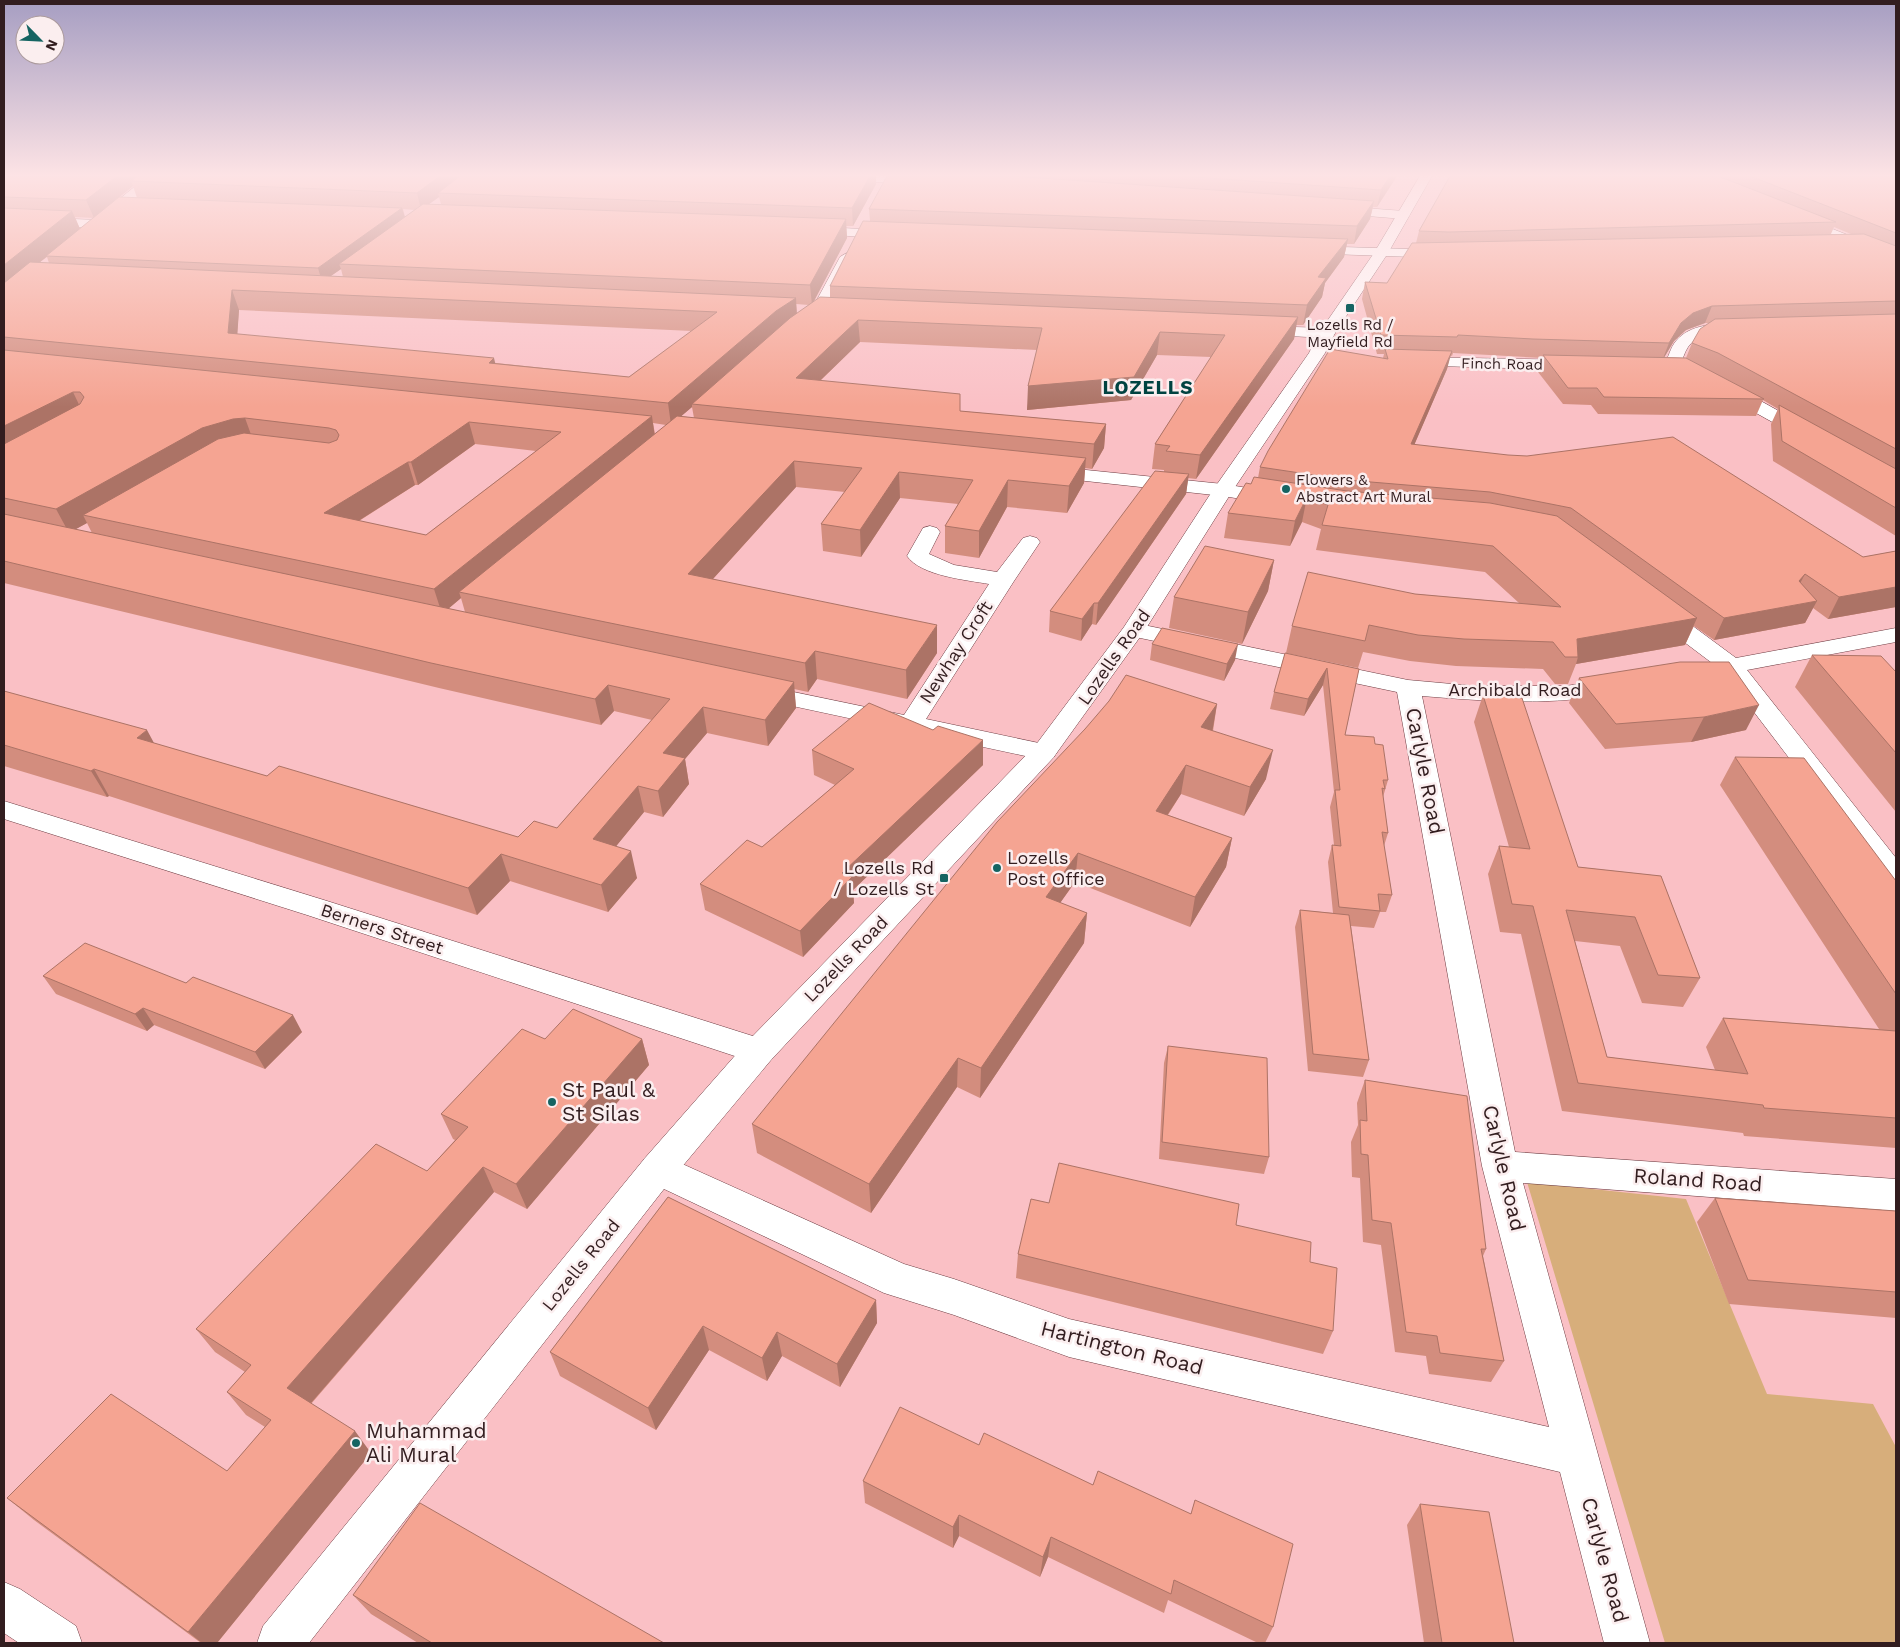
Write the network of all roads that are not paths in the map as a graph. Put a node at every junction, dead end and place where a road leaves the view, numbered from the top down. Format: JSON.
{"nodes":[{"id":1,"x":852,"y":253,"type":"edge"},
{"id":2,"x":1377,"y":253,"type":"edge"},
{"id":3,"x":1381,"y":253,"type":"junction"},
{"id":4,"x":1454,"y":253,"type":"edge"},
{"id":5,"x":1881,"y":253,"type":"edge"},
{"id":6,"x":1896,"y":259,"type":"edge"},
{"id":7,"x":799,"y":311,"type":"edge"},
{"id":8,"x":826,"y":313,"type":"junction"},
{"id":9,"x":1752,"y":328,"type":"edge"},
{"id":10,"x":1238,"y":330,"type":"edge"},
{"id":11,"x":791,"y":332,"type":"edge"},
{"id":12,"x":1326,"y":347,"type":"junction"},
{"id":13,"x":1391,"y":361,"type":"edge"},
{"id":14,"x":1672,"y":365,"type":"junction"},
{"id":15,"x":1594,"y":366,"type":"edge"},
{"id":16,"x":1653,"y":368,"type":"edge"},
{"id":17,"x":1690,"y":370,"type":"edge"},
{"id":18,"x":1710,"y":380,"type":"edge"},
{"id":19,"x":1819,"y":442,"type":"edge"},
{"id":20,"x":1026,"y":470,"type":"edge"},
{"id":21,"x":1223,"y":490,"type":"junction"},
{"id":22,"x":1296,"y":501,"type":"edge"},
{"id":23,"x":930,"y":532,"type":"dead end"},
{"id":24,"x":1030,"y":542,"type":"dead end"},
{"id":25,"x":1002,"y":580,"type":"junction"},
{"id":26,"x":1643,"y":600,"type":"edge"},
{"id":27,"x":1134,"y":630,"type":"junction"},
{"id":28,"x":1896,"y":635,"type":"edge"},
{"id":29,"x":1731,"y":666,"type":"junction"},
{"id":30,"x":1692,"y":673,"type":"edge"},
{"id":31,"x":1633,"y":684,"type":"edge"},
{"id":32,"x":1408,"y":687,"type":"junction"},
{"id":33,"x":742,"y":688,"type":"edge"},
{"id":34,"x":911,"y":724,"type":"junction"},
{"id":35,"x":1044,"y":752,"type":"junction"},
{"id":36,"x":4,"y":810,"type":"edge"},
{"id":37,"x":1896,"y":878,"type":"edge"},
{"id":38,"x":759,"y":1051,"type":"junction"},
{"id":39,"x":1500,"y":1166,"type":"junction"},
{"id":40,"x":658,"y":1169,"type":"junction"},
{"id":41,"x":1896,"y":1195,"type":"edge"},
{"id":42,"x":1578,"y":1455,"type":"junction"},
{"id":43,"x":4,"y":1605,"type":"edge"},
{"id":44,"x":60,"y":1643,"type":"edge"},
{"id":45,"x":280,"y":1643,"type":"edge"},
{"id":46,"x":1627,"y":1643,"type":"edge"}],
"edges":[{"from":1,"to":8,"type":"street"},
{"from":2,"to":3,"type":"street"},
{"from":3,"to":4,"type":"street"},
{"from":3,"to":12,"type":"street","name":"Lozells Road"},
{"from":5,"to":6,"type":"street"},
{"from":7,"to":8,"type":"street"},
{"from":8,"to":11,"type":"street"},
{"from":9,"to":14,"type":"street"},
{"from":10,"to":12,"type":"street"},
{"from":12,"to":21,"type":"street","name":"Lozells Road"},
{"from":13,"to":15,"type":"street","name":"Finch Road"},
{"from":14,"to":16,"type":"street"},
{"from":14,"to":17,"type":"street"},
{"from":18,"to":19,"type":"street"},
{"from":20,"to":21,"type":"street"},
{"from":21,"to":22,"type":"street"},
{"from":21,"to":27,"type":"street","name":"Lozells Road"},
{"from":23,"to":25,"type":"street","name":"Newhay Croft"},
{"from":24,"to":25,"type":"street","name":"Newhay Croft"},
{"from":25,"to":34,"type":"street","name":"Newhay Croft"},
{"from":26,"to":29,"type":"street"},
{"from":27,"to":32,"type":"street","name":"Archibald Road"},
{"from":27,"to":35,"type":"street","name":"Lozells Road"},
{"from":28,"to":29,"type":"street"},
{"from":29,"to":30,"type":"street"},
{"from":29,"to":37,"type":"street"},
{"from":31,"to":32,"type":"street","name":"Archibald Road"},
{"from":32,"to":39,"type":"street","name":"Carlyle Road"},
{"from":33,"to":34,"type":"street"},
{"from":34,"to":35,"type":"street"},
{"from":35,"to":38,"type":"street","name":"Lozells Road"},
{"from":36,"to":38,"type":"street","name":"Berners Street"},
{"from":38,"to":40,"type":"street","name":"Lozells Road"},
{"from":39,"to":41,"type":"street","name":"Roland Road"},
{"from":39,"to":42,"type":"street","name":"Carlyle Road"},
{"from":40,"to":42,"type":"street","name":"Hartington Road"},
{"from":40,"to":45,"type":"street","name":"Lozells Road"},
{"from":42,"to":46,"type":"street","name":"Carlyle Road"},
{"from":43,"to":44,"type":"street"}]}
